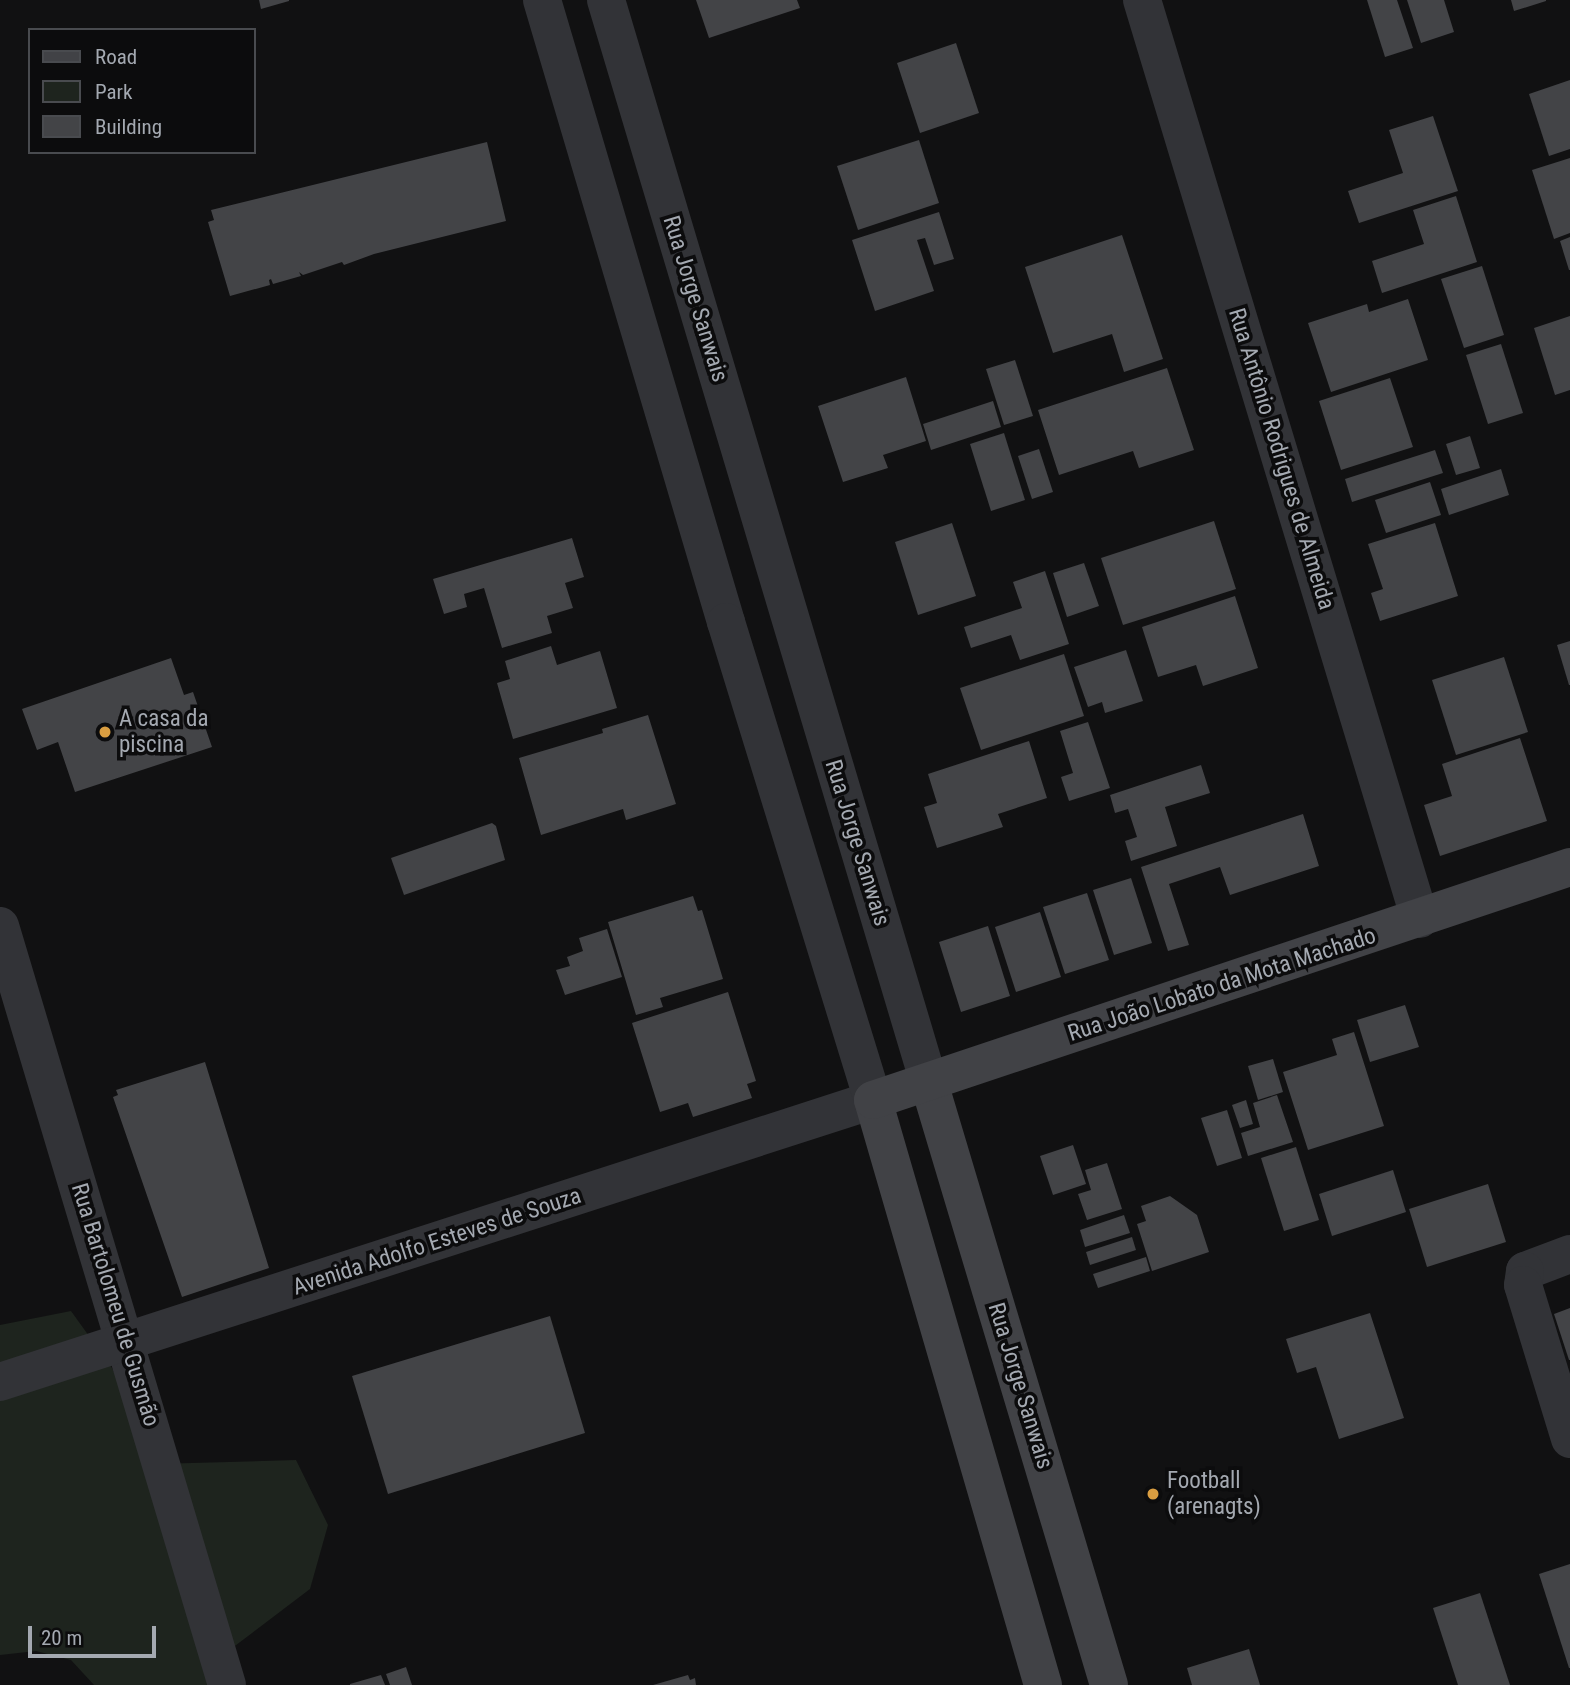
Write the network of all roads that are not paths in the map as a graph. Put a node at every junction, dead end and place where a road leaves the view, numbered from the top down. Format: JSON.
{"nodes":[{"id":1,"x":542,"y":0,"type":"edge"},
{"id":2,"x":606,"y":0,"type":"edge"},
{"id":3,"x":1142,"y":0,"type":"edge"},
{"id":4,"x":1570,"y":867,"type":"edge"},
{"id":5,"x":1420,"y":919,"type":"junction"},
{"id":6,"x":0,"y":926,"type":"edge"},
{"id":7,"x":929,"y":1083,"type":"junction"},
{"id":8,"x":873,"y":1100,"type":"junction"},
{"id":9,"x":1570,"y":1254,"type":"edge"},
{"id":10,"x":127,"y":1342,"type":"junction"},
{"id":11,"x":0,"y":1382,"type":"edge"},
{"id":12,"x":1570,"y":1439,"type":"edge"},
{"id":13,"x":227,"y":1685,"type":"edge"},
{"id":14,"x":1043,"y":1685,"type":"edge"},
{"id":15,"x":1110,"y":1685,"type":"edge"}],
"edges":[{"from":1,"to":8,"type":"street"},
{"from":2,"to":7,"type":"street","name":"Rua Jorge Sanwais"},
{"from":3,"to":5,"type":"street","name":"Rua Antônio Rodrigues de Almeida"},
{"from":4,"to":5,"type":"main road","name":"Rua João Lobato da Mota Machado"},
{"from":5,"to":7,"type":"main road","name":"Rua João Lobato da Mota Machado"},
{"from":6,"to":10,"type":"street","name":"Rua Bartolomeu de Gusmão"},
{"from":7,"to":8,"type":"main road","name":"Rua João Lobato da Mota Machado"},
{"from":7,"to":15,"type":"main road","name":"Rua Jorge Sanwais"},
{"from":8,"to":10,"type":"street","name":"Avenida Adolfo Esteves de Souza"},
{"from":8,"to":14,"type":"main road"},
{"from":9,"to":12,"type":"street"},
{"from":10,"to":11,"type":"street","name":"Avenida Adolfo Esteves de Souza"},
{"from":10,"to":13,"type":"street","name":"Rua Bartolomeu de Gusmão"}]}
